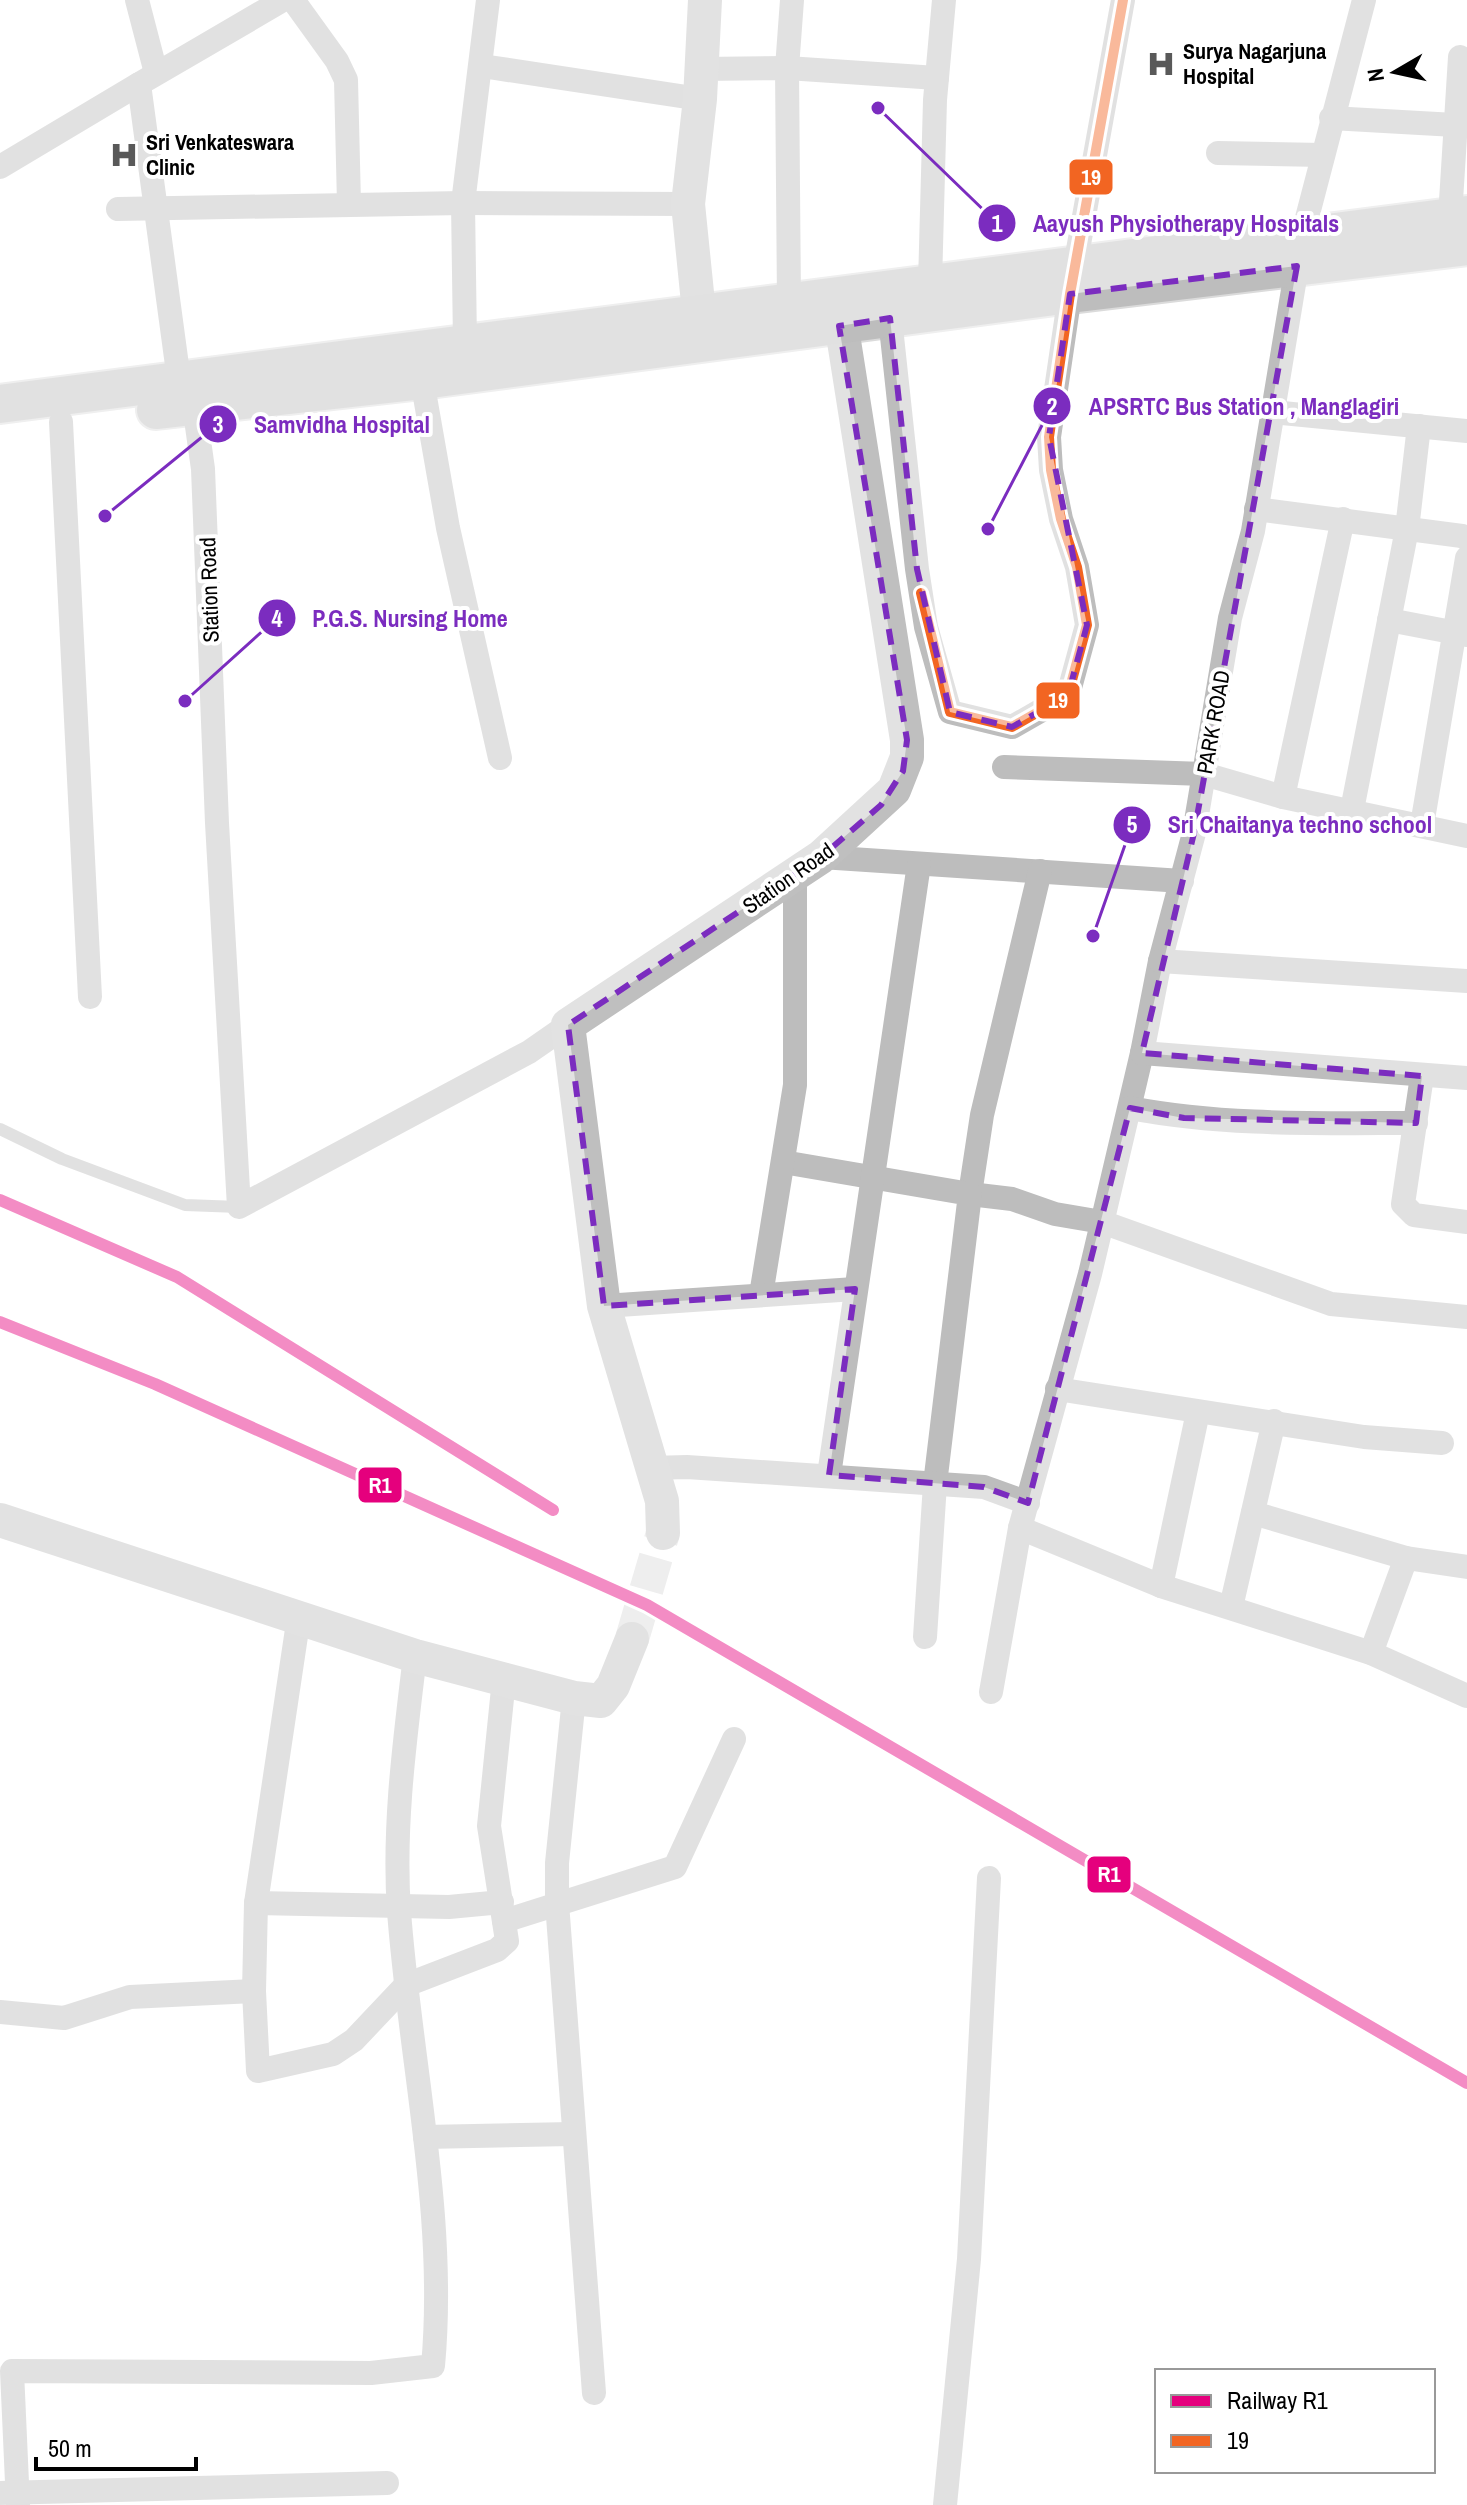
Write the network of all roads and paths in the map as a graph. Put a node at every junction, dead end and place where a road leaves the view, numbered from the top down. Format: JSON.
{"nodes":[{"id":1,"x":137,"y":0,"type":"edge"},
{"id":2,"x":283,"y":0,"type":"edge"},
{"id":3,"x":293,"y":0,"type":"edge"},
{"id":4,"x":488,"y":0,"type":"edge"},
{"id":5,"x":705,"y":0,"type":"edge"},
{"id":6,"x":792,"y":0,"type":"edge"},
{"id":7,"x":944,"y":0,"type":"edge"},
{"id":8,"x":1123,"y":0,"type":"edge"},
{"id":9,"x":1364,"y":0,"type":"edge"},
{"id":10,"x":1460,"y":57,"type":"dead end"},
{"id":11,"x":482,"y":66,"type":"junction"},
{"id":12,"x":787,"y":68,"type":"junction"},
{"id":13,"x":937,"y":78,"type":"junction"},
{"id":14,"x":148,"y":79,"type":"junction"},
{"id":15,"x":701,"y":84,"type":"junction"},
{"id":16,"x":1331,"y":118,"type":"junction"},
{"id":17,"x":1455,"y":125,"type":"junction"},
{"id":18,"x":1218,"y":153,"type":"dead end"},
{"id":19,"x":1323,"y":155,"type":"junction"},
{"id":20,"x":0,"y":167,"type":"edge"},
{"id":21,"x":463,"y":203,"type":"junction"},
{"id":22,"x":349,"y":204,"type":"junction"},
{"id":23,"x":688,"y":204,"type":"junction"},
{"id":24,"x":157,"y":207,"type":"junction"},
{"id":25,"x":118,"y":209,"type":"dead end"},
{"id":26,"x":1461,"y":226,"type":"edge"},
{"id":27,"x":1299,"y":251,"type":"junction"},
{"id":28,"x":1073,"y":280,"type":"junction"},
{"id":29,"x":930,"y":284,"type":"junction"},
{"id":30,"x":789,"y":303,"type":"junction"},
{"id":31,"x":838,"y":311,"type":"junction"},
{"id":32,"x":890,"y":318,"type":"junction"},
{"id":33,"x":700,"y":328,"type":"junction"},
{"id":34,"x":465,"y":343,"type":"junction"},
{"id":35,"x":422,"y":380,"type":"junction"},
{"id":36,"x":187,"y":392,"type":"junction"},
{"id":37,"x":0,"y":404,"type":"edge"},
{"id":38,"x":1272,"y":412,"type":"junction"},
{"id":39,"x":61,"y":422,"type":"junction"},
{"id":40,"x":1419,"y":426,"type":"junction"},
{"id":41,"x":0,"y":429,"type":"edge"},
{"id":42,"x":1467,"y":431,"type":"edge"},
{"id":43,"x":1256,"y":509,"type":"junction"},
{"id":44,"x":1343,"y":519,"type":"junction"},
{"id":45,"x":1407,"y":529,"type":"junction"},
{"id":46,"x":1467,"y":539,"type":"edge"},
{"id":47,"x":1467,"y":558,"type":"edge"},
{"id":48,"x":1389,"y":620,"type":"junction"},
{"id":49,"x":1461,"y":634,"type":"edge"},
{"id":50,"x":500,"y":758,"type":"dead end"},
{"id":51,"x":1004,"y":767,"type":"dead end"},
{"id":52,"x":1204,"y":774,"type":"junction"},
{"id":53,"x":1283,"y":797,"type":"junction"},
{"id":54,"x":1352,"y":810,"type":"junction"},
{"id":55,"x":1422,"y":825,"type":"junction"},
{"id":56,"x":1467,"y":836,"type":"edge"},
{"id":57,"x":919,"y":864,"type":"junction"},
{"id":58,"x":808,"y":866,"type":"junction"},
{"id":59,"x":1040,"y":871,"type":"junction"},
{"id":60,"x":1182,"y":881,"type":"junction"},
{"id":61,"x":1160,"y":961,"type":"junction"},
{"id":62,"x":1467,"y":981,"type":"edge"},
{"id":63,"x":90,"y":997,"type":"dead end"},
{"id":64,"x":568,"y":1025,"type":"junction"},
{"id":65,"x":1142,"y":1053,"type":"junction"},
{"id":66,"x":1422,"y":1076,"type":"junction"},
{"id":67,"x":1467,"y":1078,"type":"edge"},
{"id":68,"x":1130,"y":1108,"type":"junction"},
{"id":69,"x":1416,"y":1123,"type":"junction"},
{"id":70,"x":0,"y":1129,"type":"edge"},
{"id":71,"x":783,"y":1162,"type":"junction"},
{"id":72,"x":871,"y":1177,"type":"junction"},
{"id":73,"x":970,"y":1194,"type":"junction"},
{"id":74,"x":239,"y":1207,"type":"junction"},
{"id":75,"x":1102,"y":1222,"type":"junction"},
{"id":76,"x":1467,"y":1222,"type":"edge"},
{"id":77,"x":855,"y":1289,"type":"junction"},
{"id":78,"x":761,"y":1295,"type":"junction"},
{"id":79,"x":604,"y":1306,"type":"junction"},
{"id":80,"x":1467,"y":1317,"type":"edge"},
{"id":81,"x":1057,"y":1389,"type":"junction"},
{"id":82,"x":1198,"y":1412,"type":"junction"},
{"id":83,"x":1274,"y":1421,"type":"junction"},
{"id":84,"x":1442,"y":1443,"type":"dead end"},
{"id":85,"x":651,"y":1468,"type":"junction"},
{"id":86,"x":829,"y":1475,"type":"junction"},
{"id":87,"x":935,"y":1484,"type":"junction"},
{"id":88,"x":1028,"y":1503,"type":"junction"},
{"id":89,"x":1253,"y":1513,"type":"junction"},
{"id":90,"x":0,"y":1520,"type":"edge"},
{"id":91,"x":1020,"y":1528,"type":"junction"},
{"id":92,"x":663,"y":1533,"type":"tunnel mouth"},
{"id":93,"x":1406,"y":1558,"type":"junction"},
{"id":94,"x":1467,"y":1567,"type":"edge"},
{"id":95,"x":1161,"y":1586,"type":"junction"},
{"id":96,"x":1231,"y":1607,"type":"junction"},
{"id":97,"x":299,"y":1616,"type":"junction"},
{"id":98,"x":925,"y":1637,"type":"dead end"},
{"id":99,"x":632,"y":1639,"type":"tunnel mouth"},
{"id":100,"x":1371,"y":1653,"type":"junction"},
{"id":101,"x":415,"y":1656,"type":"junction"},
{"id":102,"x":504,"y":1679,"type":"junction"},
{"id":103,"x":991,"y":1692,"type":"dead end"},
{"id":104,"x":1467,"y":1696,"type":"edge"},
{"id":105,"x":574,"y":1698,"type":"junction"},
{"id":106,"x":734,"y":1739,"type":"dead end"},
{"id":107,"x":989,"y":1878,"type":"dead end"},
{"id":108,"x":256,"y":1903,"type":"junction"},
{"id":109,"x":557,"y":1903,"type":"junction"},
{"id":110,"x":399,"y":1907,"type":"junction"},
{"id":111,"x":503,"y":1912,"type":"junction"},
{"id":112,"x":406,"y":1985,"type":"junction"},
{"id":113,"x":254,"y":1991,"type":"junction"},
{"id":114,"x":0,"y":2012,"type":"edge"},
{"id":115,"x":572,"y":2134,"type":"junction"},
{"id":116,"x":425,"y":2137,"type":"junction"},
{"id":117,"x":6,"y":2371,"type":"edge"},
{"id":118,"x":594,"y":2393,"type":"dead end"},
{"id":119,"x":387,"y":2483,"type":"dead end"},
{"id":120,"x":12,"y":2497,"type":"edge"},
{"id":121,"x":945,"y":2505,"type":"edge"}],
"edges":[{"from":1,"to":14,"type":"street","name":"Station Road"},
{"from":2,"to":14,"type":"street"},
{"from":3,"to":22,"type":"street"},
{"from":4,"to":11,"type":"street"},
{"from":5,"to":15,"type":"street"},
{"from":6,"to":12,"type":"street"},
{"from":7,"to":13,"type":"street"},
{"from":8,"to":28,"type":"street"},
{"from":9,"to":16,"type":"street","name":"PARK ROAD"},
{"from":10,"to":17,"type":"street"},
{"from":11,"to":15,"type":"street"},
{"from":11,"to":21,"type":"street"},
{"from":12,"to":13,"type":"street"},
{"from":12,"to":15,"type":"street"},
{"from":12,"to":30,"type":"street"},
{"from":13,"to":29,"type":"street"},
{"from":14,"to":20,"type":"street"},
{"from":14,"to":24,"type":"street","name":"Station Road"},
{"from":15,"to":23,"type":"street"},
{"from":16,"to":17,"type":"street"},
{"from":16,"to":19,"type":"street","name":"PARK ROAD"},
{"from":17,"to":26,"type":"street"},
{"from":18,"to":19,"type":"street"},
{"from":19,"to":27,"type":"street","name":"PARK ROAD"},
{"from":21,"to":22,"type":"street"},
{"from":21,"to":23,"type":"street"},
{"from":21,"to":34,"type":"street"},
{"from":22,"to":24,"type":"street"},
{"from":23,"to":33,"type":"street"},
{"from":24,"to":25,"type":"street"},
{"from":24,"to":36,"type":"street","name":"Station Road"},
{"from":26,"to":27,"type":"main road"},
{"from":27,"to":28,"type":"main road"},
{"from":27,"to":38,"type":"street","name":"PARK ROAD"},
{"from":28,"to":29,"type":"main road"},
{"from":28,"to":32,"type":"main road"},
{"from":28,"to":32,"type":"street"},
{"from":29,"to":31,"type":"main road"},
{"from":30,"to":31,"type":"main road"},
{"from":30,"to":33,"type":"main road"},
{"from":31,"to":32,"type":"main road"},
{"from":31,"to":33,"type":"main road"},
{"from":31,"to":58,"type":"street","name":"Station Road"},
{"from":33,"to":34,"type":"main road"},
{"from":33,"to":35,"type":"main road"},
{"from":34,"to":36,"type":"main road"},
{"from":35,"to":36,"type":"main road"},
{"from":35,"to":50,"type":"street"},
{"from":36,"to":37,"type":"main road"},
{"from":36,"to":39,"type":"main road"},
{"from":36,"to":74,"type":"street","name":"Station Road"},
{"from":38,"to":40,"type":"street"},
{"from":38,"to":43,"type":"street","name":"PARK ROAD"},
{"from":39,"to":41,"type":"main road"},
{"from":39,"to":63,"type":"street"},
{"from":40,"to":42,"type":"street"},
{"from":40,"to":45,"type":"street"},
{"from":43,"to":44,"type":"street"},
{"from":43,"to":52,"type":"street","name":"PARK ROAD"},
{"from":44,"to":45,"type":"street"},
{"from":44,"to":53,"type":"street"},
{"from":45,"to":46,"type":"street"},
{"from":45,"to":48,"type":"street"},
{"from":47,"to":49,"type":"street"},
{"from":48,"to":49,"type":"street"},
{"from":48,"to":54,"type":"street"},
{"from":49,"to":55,"type":"street"},
{"from":51,"to":52,"type":"street"},
{"from":52,"to":53,"type":"street"},
{"from":52,"to":60,"type":"street","name":"PARK ROAD"},
{"from":53,"to":54,"type":"street"},
{"from":54,"to":55,"type":"street"},
{"from":55,"to":56,"type":"street"},
{"from":57,"to":58,"type":"street"},
{"from":57,"to":59,"type":"street"},
{"from":57,"to":72,"type":"street"},
{"from":58,"to":64,"type":"street","name":"Station Road"},
{"from":58,"to":71,"type":"street"},
{"from":59,"to":60,"type":"street"},
{"from":59,"to":73,"type":"street"},
{"from":60,"to":61,"type":"street","name":"PARK ROAD"},
{"from":61,"to":62,"type":"street"},
{"from":61,"to":65,"type":"street","name":"PARK ROAD"},
{"from":64,"to":74,"type":"street","name":"Station Road"},
{"from":64,"to":79,"type":"street"},
{"from":65,"to":66,"type":"street"},
{"from":65,"to":68,"type":"street","name":"PARK ROAD"},
{"from":66,"to":67,"type":"street"},
{"from":66,"to":69,"type":"street"},
{"from":68,"to":69,"type":"street"},
{"from":68,"to":75,"type":"street","name":"PARK ROAD"},
{"from":69,"to":76,"type":"street"},
{"from":70,"to":74,"type":"lane"},
{"from":71,"to":72,"type":"street"},
{"from":71,"to":78,"type":"street"},
{"from":72,"to":73,"type":"street"},
{"from":72,"to":77,"type":"street"},
{"from":73,"to":75,"type":"street"},
{"from":73,"to":87,"type":"street"},
{"from":75,"to":80,"type":"street"},
{"from":75,"to":81,"type":"street","name":"PARK ROAD"},
{"from":77,"to":78,"type":"street"},
{"from":77,"to":86,"type":"street"},
{"from":78,"to":79,"type":"street"},
{"from":79,"to":85,"type":"street"},
{"from":81,"to":82,"type":"street"},
{"from":81,"to":88,"type":"street","name":"PARK ROAD"},
{"from":82,"to":83,"type":"street"},
{"from":82,"to":95,"type":"street"},
{"from":83,"to":84,"type":"street"},
{"from":83,"to":89,"type":"street"},
{"from":85,"to":86,"type":"street"},
{"from":85,"to":92,"type":"street"},
{"from":86,"to":87,"type":"street"},
{"from":87,"to":88,"type":"street"},
{"from":87,"to":98,"type":"street"},
{"from":88,"to":91,"type":"street","name":"PARK ROAD"},
{"from":89,"to":93,"type":"street"},
{"from":89,"to":96,"type":"street"},
{"from":90,"to":97,"type":"street"},
{"from":91,"to":95,"type":"street"},
{"from":91,"to":103,"type":"street","name":"PARK ROAD"},
{"from":93,"to":94,"type":"street"},
{"from":93,"to":100,"type":"street"},
{"from":95,"to":96,"type":"street"},
{"from":96,"to":100,"type":"street"},
{"from":97,"to":101,"type":"street"},
{"from":97,"to":108,"type":"street"},
{"from":99,"to":105,"type":"street"},
{"from":100,"to":104,"type":"street"},
{"from":101,"to":102,"type":"street"},
{"from":101,"to":110,"type":"street"},
{"from":102,"to":105,"type":"street"},
{"from":102,"to":111,"type":"street"},
{"from":105,"to":109,"type":"street"},
{"from":106,"to":109,"type":"street"},
{"from":107,"to":121,"type":"street"},
{"from":108,"to":110,"type":"street"},
{"from":108,"to":113,"type":"street"},
{"from":109,"to":111,"type":"street"},
{"from":109,"to":115,"type":"street"},
{"from":110,"to":111,"type":"street"},
{"from":110,"to":112,"type":"street"},
{"from":111,"to":112,"type":"street"},
{"from":112,"to":113,"type":"street"},
{"from":112,"to":116,"type":"street"},
{"from":113,"to":114,"type":"street"},
{"from":115,"to":116,"type":"street"},
{"from":115,"to":118,"type":"street"},
{"from":116,"to":117,"type":"street"},
{"from":117,"to":120,"type":"street"},
{"from":119,"to":120,"type":"street"}]}
